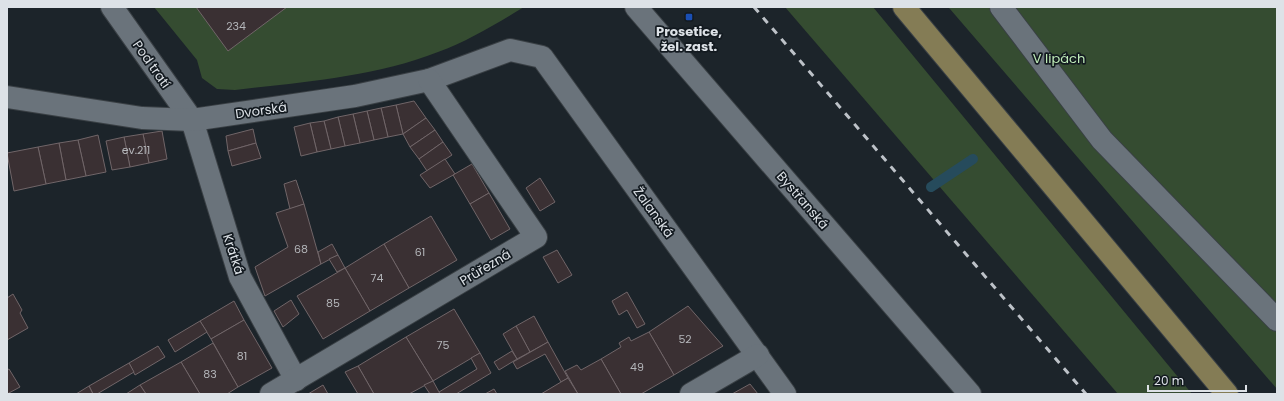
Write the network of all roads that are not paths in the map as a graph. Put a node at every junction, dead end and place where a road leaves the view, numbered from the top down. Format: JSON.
{"nodes":[{"id":1,"x":112,"y":7,"type":"edge"},
{"id":2,"x":636,"y":7,"type":"edge"},
{"id":3,"x":904,"y":7,"type":"edge"},
{"id":4,"x":1001,"y":7,"type":"edge"},
{"id":5,"x":510,"y":50,"type":"joint"},
{"id":6,"x":429,"y":80,"type":"junction"},
{"id":7,"x":7,"y":97,"type":"edge"},
{"id":8,"x":192,"y":120,"type":"junction"},
{"id":9,"x":1277,"y":320,"type":"edge"},
{"id":10,"x":758,"y":355,"type":"junction"},
{"id":11,"x":296,"y":380,"type":"junction"},
{"id":12,"x":271,"y":394,"type":"edge"},
{"id":13,"x":691,"y":394,"type":"edge"},
{"id":14,"x":785,"y":394,"type":"edge"},
{"id":15,"x":970,"y":394,"type":"edge"},
{"id":16,"x":1227,"y":394,"type":"edge"}],
"edges":[{"from":1,"to":8,"type":"street","name":"Pod tratí"},
{"from":2,"to":15,"type":"street","name":"Bystřanská"},
{"from":3,"to":16,"type":"main road"},
{"from":4,"to":9,"type":"street"},
{"from":5,"to":6,"type":"street","name":"Dvorská"},
{"from":5,"to":10,"type":"street","name":"Žalanská"},
{"from":6,"to":8,"type":"street","name":"Dvorská"},
{"from":6,"to":11,"type":"street","name":"Průřezná"},
{"from":7,"to":8,"type":"street","name":"Dvorská"},
{"from":8,"to":11,"type":"street","name":"Krátká"},
{"from":10,"to":13,"type":"street"},
{"from":10,"to":14,"type":"street","name":"Žalanská"},
{"from":11,"to":12,"type":"street","name":"Průřezná"}]}
